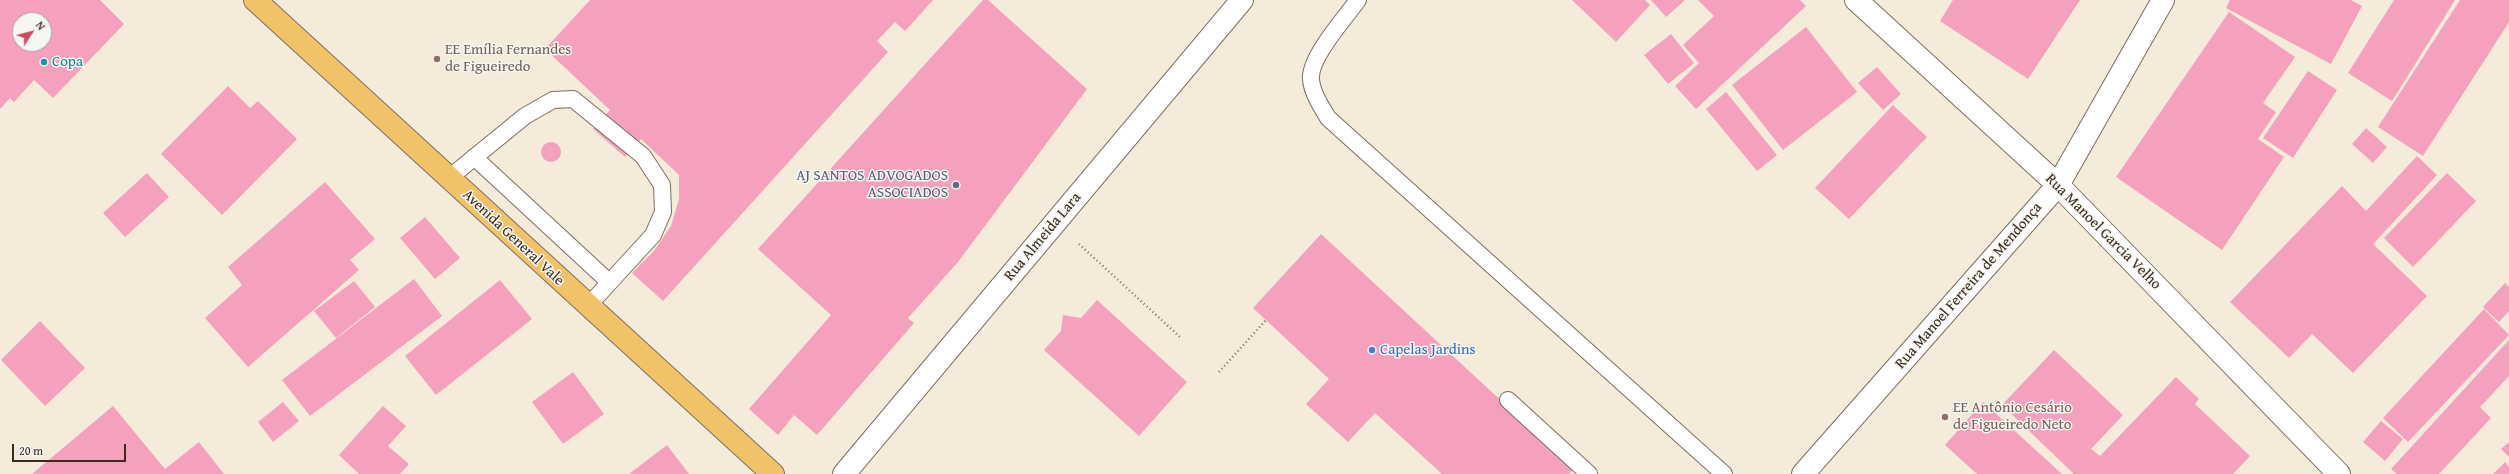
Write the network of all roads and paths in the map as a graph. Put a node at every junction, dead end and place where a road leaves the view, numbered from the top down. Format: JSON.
{"nodes":[{"id":1,"x":255,"y":0,"type":"edge"},
{"id":2,"x":1242,"y":0,"type":"edge"},
{"id":3,"x":1358,"y":0,"type":"edge"},
{"id":4,"x":1856,"y":0,"type":"edge"},
{"id":5,"x":2163,"y":0,"type":"edge"},
{"id":6,"x":474,"y":158,"type":"junction"},
{"id":7,"x":449,"y":178,"type":"junction"},
{"id":8,"x":2058,"y":185,"type":"junction"},
{"id":9,"x":1055,"y":222,"type":"junction"},
{"id":10,"x":610,"y":282,"type":"junction"},
{"id":11,"x":588,"y":306,"type":"junction"},
{"id":12,"x":1266,"y":320,"type":"dead end"},
{"id":13,"x":1180,"y":338,"type":"dead end"},
{"id":14,"x":1219,"y":372,"type":"dead end"},
{"id":15,"x":1508,"y":400,"type":"dead end"},
{"id":16,"x":773,"y":474,"type":"edge"},
{"id":17,"x":844,"y":474,"type":"edge"},
{"id":18,"x":1589,"y":474,"type":"edge"},
{"id":19,"x":1724,"y":474,"type":"edge"},
{"id":20,"x":1803,"y":474,"type":"edge"},
{"id":21,"x":2339,"y":474,"type":"edge"}],
"edges":[{"from":1,"to":7,"type":"main road","name":"Avenida General Vale"},
{"from":2,"to":9,"type":"street","name":"Rua Almeida Lara"},
{"from":3,"to":19,"type":"lane"},
{"from":4,"to":8,"type":"street","name":"Rua Manoel Garcia Velho"},
{"from":5,"to":8,"type":"street","name":"Rua Manoel Ferreira de Mendonça"},
{"from":6,"to":7,"type":"lane"},
{"from":6,"to":10,"type":"lane"},
{"from":6,"to":10,"type":"lane"},
{"from":7,"to":11,"type":"main road","name":"Avenida General Vale"},
{"from":8,"to":20,"type":"street","name":"Rua Manoel Ferreira de Mendonça"},
{"from":8,"to":21,"type":"street","name":"Rua Manoel Garcia Velho"},
{"from":9,"to":13,"type":"path"},
{"from":9,"to":17,"type":"street","name":"Rua Almeida Lara"},
{"from":10,"to":11,"type":"lane"},
{"from":11,"to":16,"type":"main road","name":"Avenida General Vale"},
{"from":12,"to":14,"type":"path"},
{"from":15,"to":18,"type":"lane"}]}
